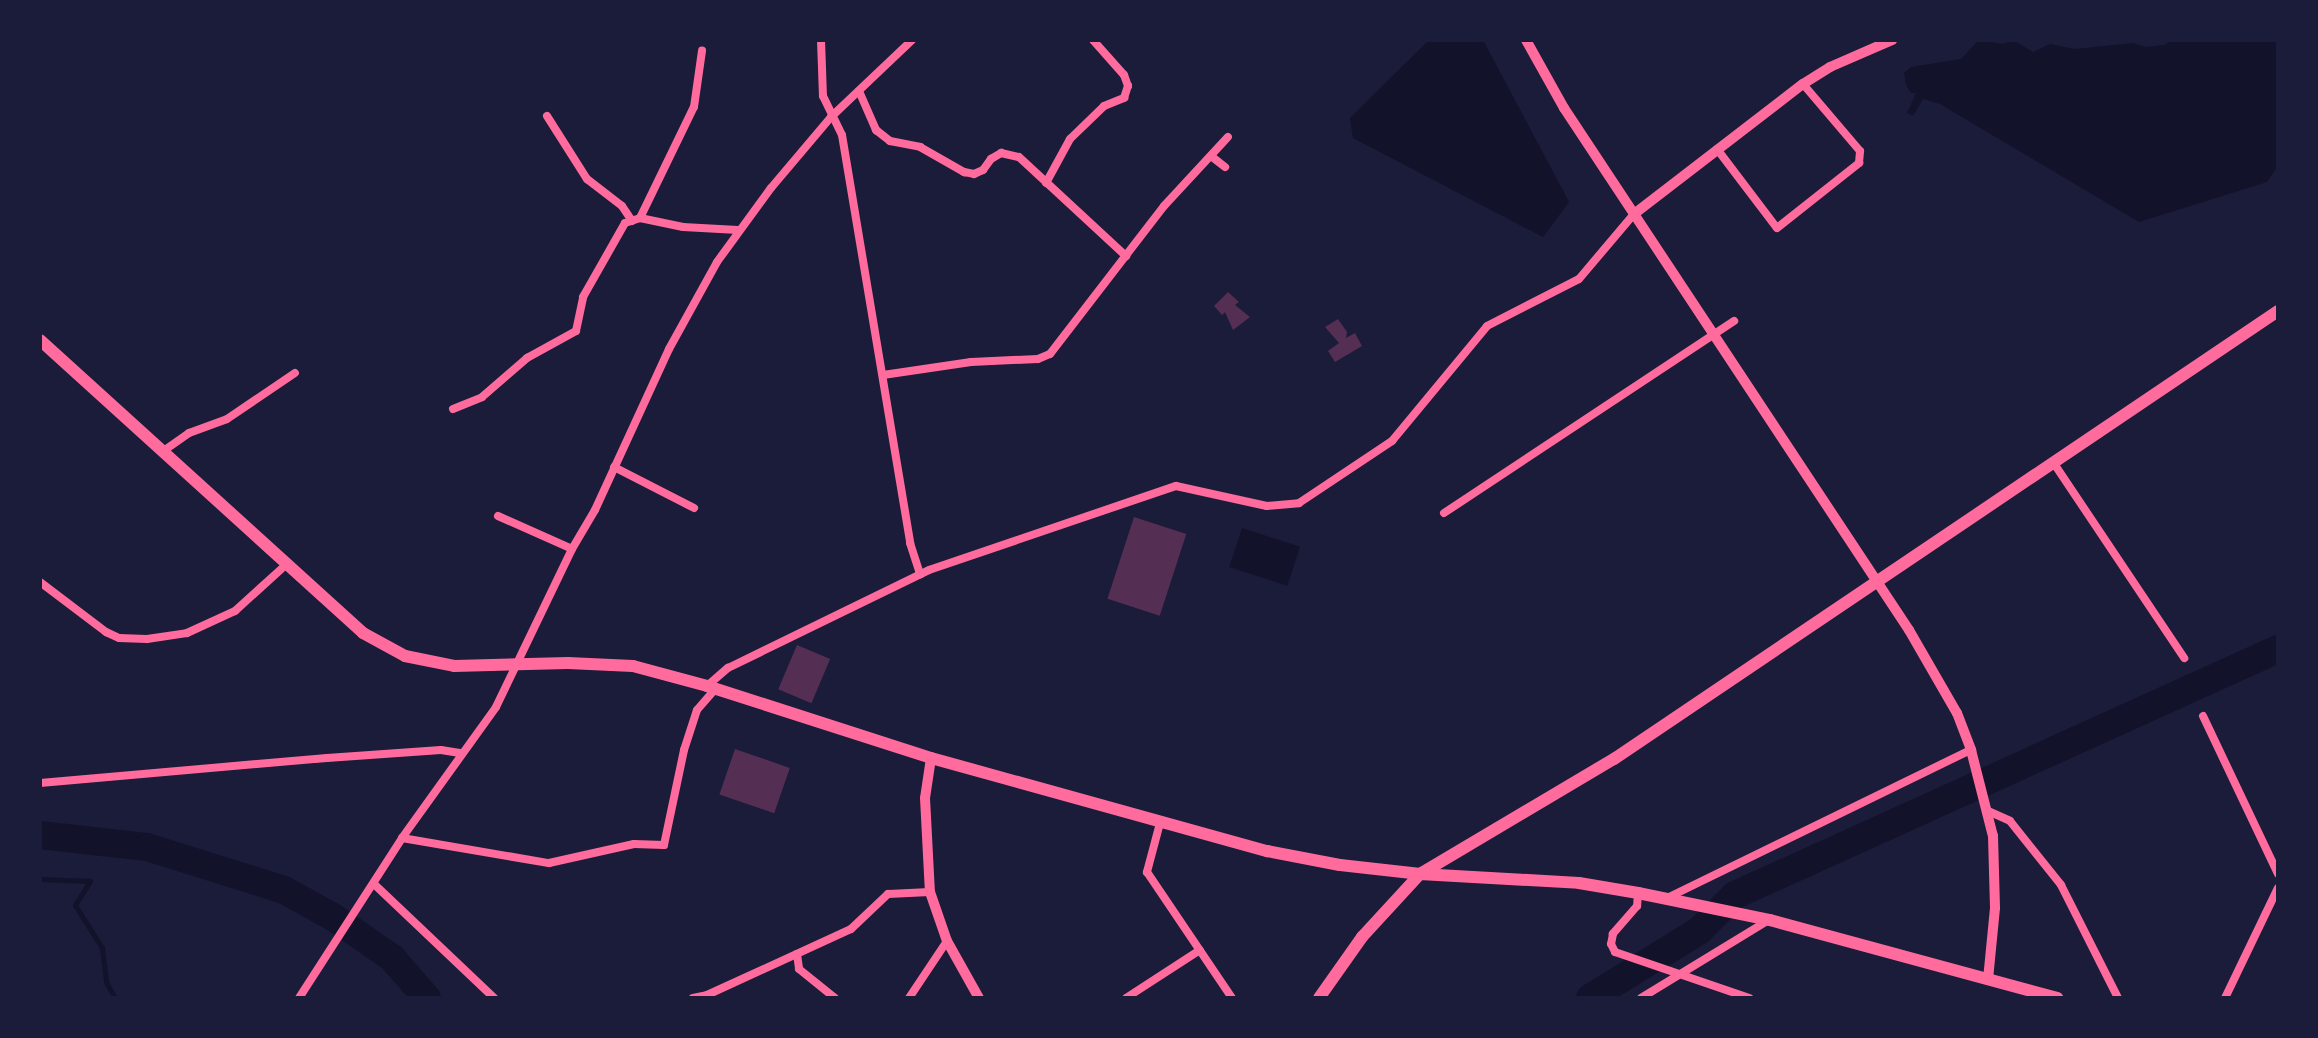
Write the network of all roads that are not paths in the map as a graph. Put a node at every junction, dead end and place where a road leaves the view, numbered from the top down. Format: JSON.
{"nodes":[{"id":1,"x":821,"y":40,"type":"edge"},
{"id":2,"x":912,"y":40,"type":"edge"},
{"id":3,"x":1093,"y":40,"type":"edge"},
{"id":4,"x":1526,"y":40,"type":"edge"},
{"id":5,"x":1892,"y":40,"type":"edge"},
{"id":6,"x":702,"y":51,"type":"dead end"},
{"id":7,"x":1803,"y":84,"type":"junction"},
{"id":8,"x":859,"y":91,"type":"junction"},
{"id":9,"x":547,"y":116,"type":"dead end"},
{"id":10,"x":831,"y":117,"type":"junction"},
{"id":11,"x":1228,"y":137,"type":"dead end"},
{"id":12,"x":1717,"y":149,"type":"junction"},
{"id":13,"x":1211,"y":156,"type":"junction"},
{"id":14,"x":1225,"y":167,"type":"dead end"},
{"id":15,"x":1046,"y":183,"type":"junction"},
{"id":16,"x":1634,"y":214,"type":"junction"},
{"id":17,"x":636,"y":219,"type":"junction"},
{"id":18,"x":738,"y":230,"type":"junction"},
{"id":19,"x":1126,"y":256,"type":"junction"},
{"id":20,"x":2278,"y":311,"type":"edge"},
{"id":21,"x":1734,"y":321,"type":"dead end"},
{"id":22,"x":1714,"y":333,"type":"junction"},
{"id":23,"x":40,"y":340,"type":"edge"},
{"id":24,"x":295,"y":373,"type":"dead end"},
{"id":25,"x":883,"y":375,"type":"junction"},
{"id":26,"x":453,"y":409,"type":"dead end"},
{"id":27,"x":162,"y":452,"type":"junction"},
{"id":28,"x":2053,"y":462,"type":"junction"},
{"id":29,"x":614,"y":467,"type":"junction"},
{"id":30,"x":694,"y":508,"type":"dead end"},
{"id":31,"x":1444,"y":513,"type":"dead end"},
{"id":32,"x":498,"y":516,"type":"dead end"},
{"id":33,"x":572,"y":549,"type":"junction"},
{"id":34,"x":288,"y":563,"type":"junction"},
{"id":35,"x":920,"y":574,"type":"junction"},
{"id":36,"x":1876,"y":580,"type":"junction"},
{"id":37,"x":40,"y":582,"type":"edge"},
{"id":38,"x":2184,"y":658,"type":"dead end"},
{"id":39,"x":516,"y":666,"type":"junction"},
{"id":40,"x":711,"y":687,"type":"junction"},
{"id":41,"x":2203,"y":716,"type":"dead end"},
{"id":42,"x":1971,"y":750,"type":"junction"},
{"id":43,"x":460,"y":753,"type":"junction"},
{"id":44,"x":931,"y":758,"type":"junction"},
{"id":45,"x":40,"y":783,"type":"edge"},
{"id":46,"x":1988,"y":811,"type":"junction"},
{"id":47,"x":1160,"y":823,"type":"junction"},
{"id":48,"x":402,"y":838,"type":"junction"},
{"id":49,"x":1420,"y":874,"type":"junction"},
{"id":50,"x":2278,"y":874,"type":"edge"},
{"id":51,"x":374,"y":884,"type":"junction"},
{"id":52,"x":2278,"y":888,"type":"edge"},
{"id":53,"x":930,"y":892,"type":"junction"},
{"id":54,"x":1638,"y":893,"type":"junction"},
{"id":55,"x":1667,"y":898,"type":"junction"},
{"id":56,"x":1770,"y":920,"type":"junction"},
{"id":57,"x":947,"y":941,"type":"junction"},
{"id":58,"x":1200,"y":950,"type":"junction"},
{"id":59,"x":797,"y":954,"type":"junction"},
{"id":60,"x":1680,"y":975,"type":"junction"},
{"id":61,"x":1988,"y":979,"type":"junction"},
{"id":62,"x":299,"y":998,"type":"edge"},
{"id":63,"x":494,"y":998,"type":"edge"},
{"id":64,"x":693,"y":998,"type":"edge"},
{"id":65,"x":835,"y":998,"type":"edge"},
{"id":66,"x":909,"y":998,"type":"edge"},
{"id":67,"x":979,"y":998,"type":"edge"},
{"id":68,"x":1126,"y":998,"type":"edge"},
{"id":69,"x":1232,"y":998,"type":"edge"},
{"id":70,"x":1319,"y":998,"type":"edge"},
{"id":71,"x":1641,"y":998,"type":"edge"},
{"id":72,"x":1749,"y":998,"type":"edge"},
{"id":73,"x":2058,"y":998,"type":"edge"},
{"id":74,"x":2118,"y":998,"type":"edge"},
{"id":75,"x":2225,"y":998,"type":"edge"}],
"edges":[{"from":1,"to":10,"type":"street"},
{"from":2,"to":8,"type":"street"},
{"from":3,"to":15,"type":"street"},
{"from":4,"to":16,"type":"street"},
{"from":5,"to":7,"type":"street"},
{"from":6,"to":17,"type":"street"},
{"from":7,"to":12,"type":"street"},
{"from":7,"to":12,"type":"street"},
{"from":8,"to":10,"type":"street"},
{"from":8,"to":15,"type":"street"},
{"from":9,"to":17,"type":"street"},
{"from":10,"to":18,"type":"street"},
{"from":10,"to":25,"type":"street"},
{"from":11,"to":13,"type":"street"},
{"from":12,"to":16,"type":"street"},
{"from":13,"to":14,"type":"street"},
{"from":13,"to":19,"type":"street"},
{"from":15,"to":19,"type":"street"},
{"from":16,"to":22,"type":"street"},
{"from":16,"to":35,"type":"street"},
{"from":17,"to":18,"type":"street"},
{"from":17,"to":26,"type":"street"},
{"from":18,"to":29,"type":"street"},
{"from":19,"to":25,"type":"street"},
{"from":20,"to":28,"type":"main road"},
{"from":21,"to":22,"type":"street"},
{"from":22,"to":31,"type":"street"},
{"from":22,"to":36,"type":"street"},
{"from":23,"to":27,"type":"main road"},
{"from":24,"to":27,"type":"street"},
{"from":25,"to":35,"type":"street"},
{"from":27,"to":34,"type":"main road"},
{"from":28,"to":36,"type":"main road"},
{"from":28,"to":38,"type":"street"},
{"from":29,"to":30,"type":"street"},
{"from":29,"to":33,"type":"street"},
{"from":32,"to":33,"type":"street"},
{"from":33,"to":39,"type":"street"},
{"from":34,"to":37,"type":"street"},
{"from":34,"to":39,"type":"main road"},
{"from":35,"to":40,"type":"street"},
{"from":36,"to":42,"type":"street"},
{"from":36,"to":49,"type":"main road"},
{"from":39,"to":40,"type":"main road"},
{"from":39,"to":43,"type":"street"},
{"from":40,"to":44,"type":"main road"},
{"from":40,"to":48,"type":"street"},
{"from":41,"to":50,"type":"street"},
{"from":42,"to":46,"type":"street"},
{"from":42,"to":55,"type":"street"},
{"from":43,"to":45,"type":"street"},
{"from":43,"to":48,"type":"street"},
{"from":44,"to":47,"type":"main road"},
{"from":44,"to":53,"type":"street"},
{"from":46,"to":61,"type":"street"},
{"from":46,"to":74,"type":"street"},
{"from":47,"to":49,"type":"main road"},
{"from":47,"to":58,"type":"street"},
{"from":48,"to":51,"type":"street"},
{"from":49,"to":54,"type":"main road"},
{"from":49,"to":70,"type":"main road"},
{"from":51,"to":62,"type":"street"},
{"from":51,"to":63,"type":"street"},
{"from":52,"to":75,"type":"street"},
{"from":53,"to":57,"type":"street"},
{"from":53,"to":59,"type":"street"},
{"from":54,"to":55,"type":"main road"},
{"from":54,"to":60,"type":"street"},
{"from":55,"to":56,"type":"main road"},
{"from":56,"to":60,"type":"street"},
{"from":56,"to":61,"type":"main road"},
{"from":57,"to":66,"type":"street"},
{"from":57,"to":67,"type":"street"},
{"from":58,"to":68,"type":"street"},
{"from":58,"to":69,"type":"street"},
{"from":59,"to":64,"type":"street"},
{"from":59,"to":65,"type":"street"},
{"from":60,"to":71,"type":"street"},
{"from":60,"to":72,"type":"street"},
{"from":61,"to":73,"type":"main road"}]}
